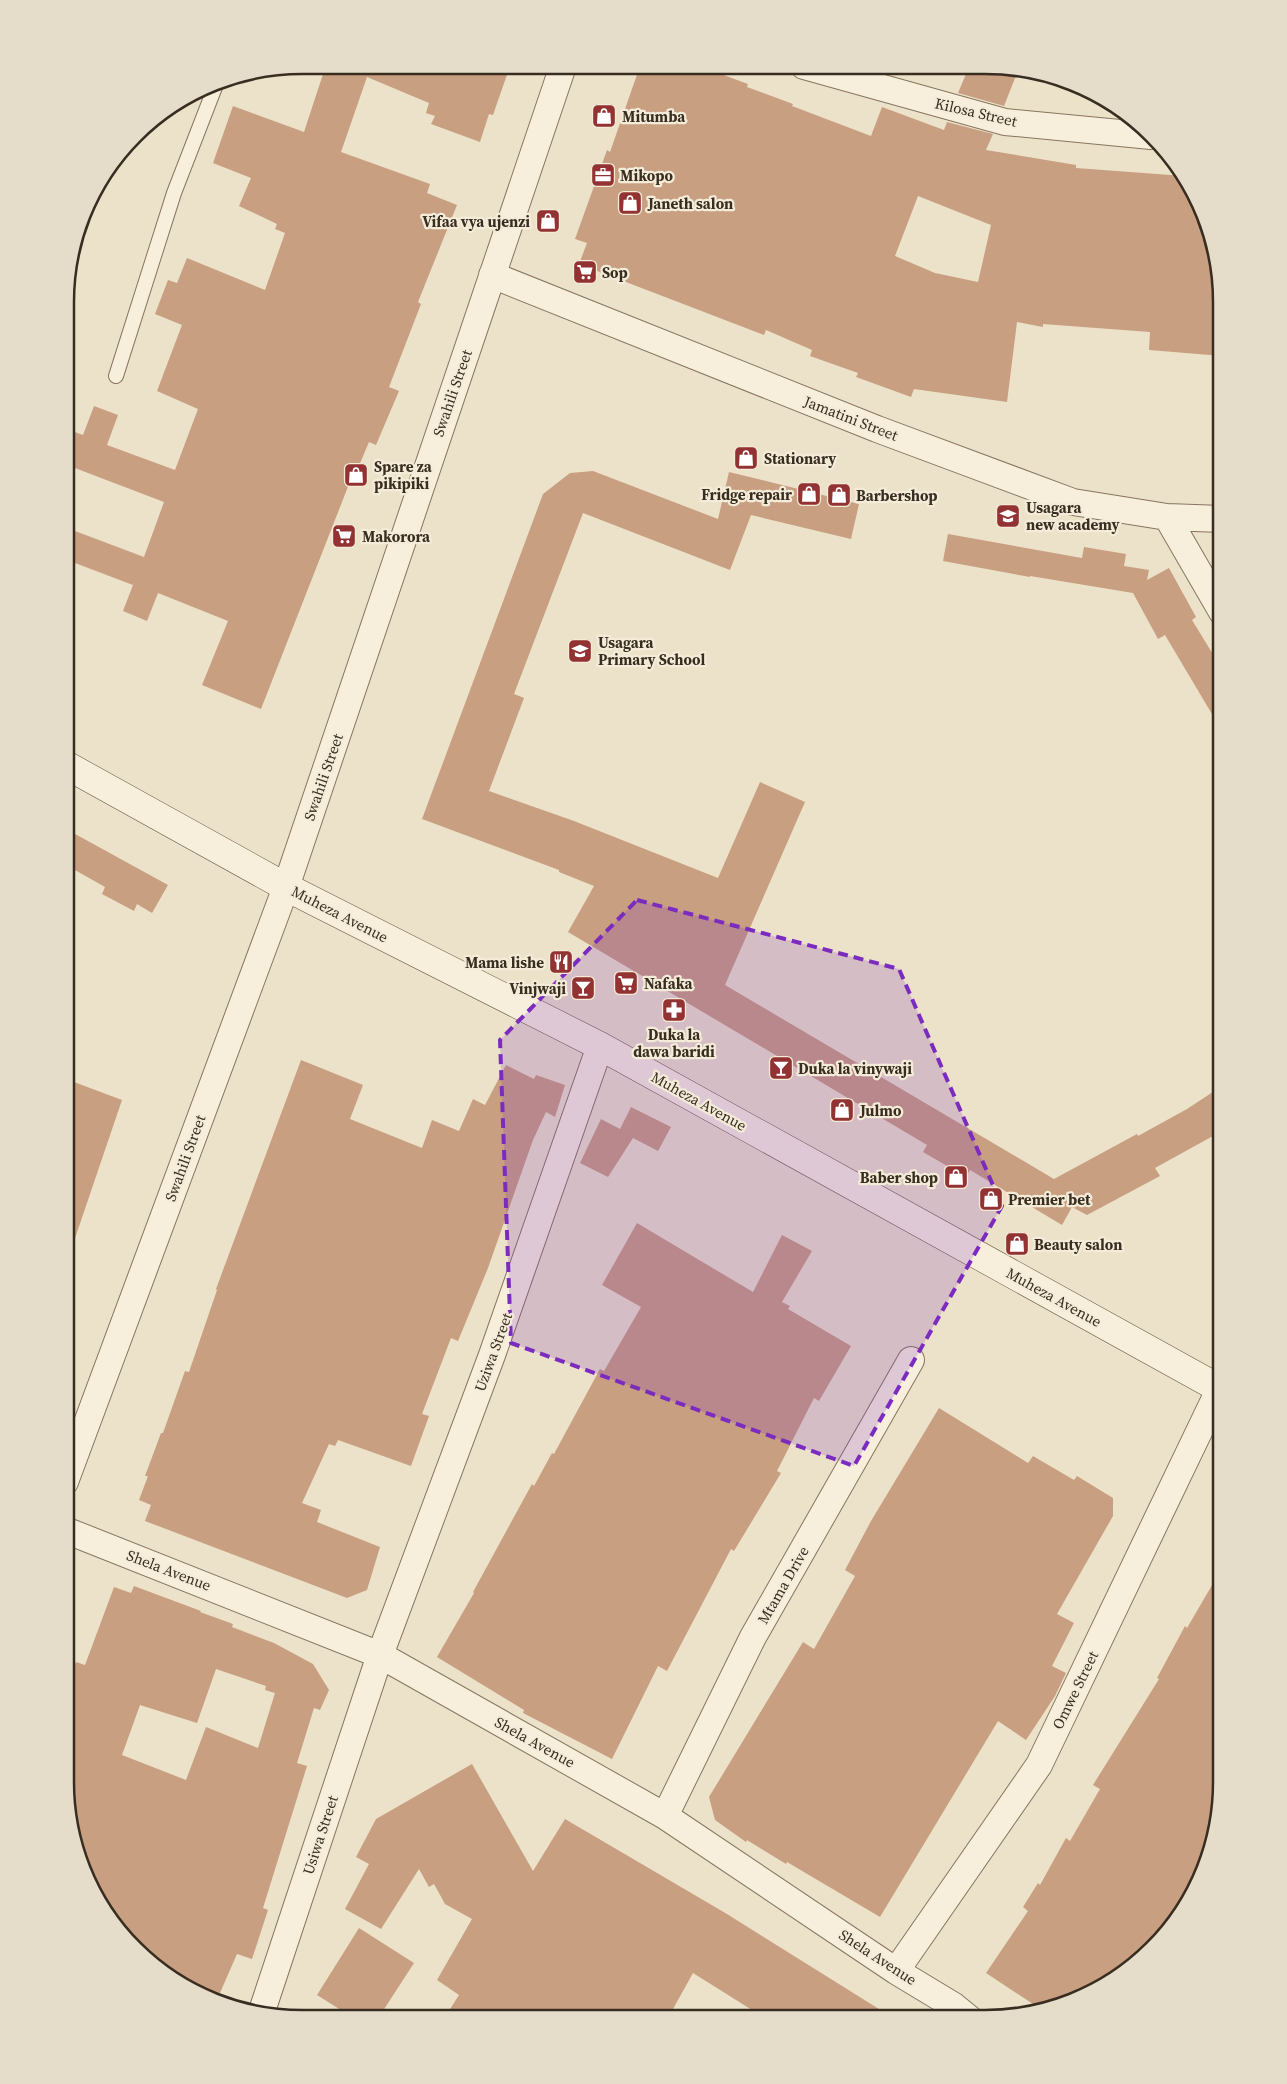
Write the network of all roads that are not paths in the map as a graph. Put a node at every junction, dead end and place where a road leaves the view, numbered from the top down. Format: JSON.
{"nodes":[{"id":1,"x":560,"y":74,"type":"edge"},
{"id":2,"x":833,"y":74,"type":"edge"},
{"id":3,"x":213,"y":91,"type":"edge"},
{"id":4,"x":1141,"y":135,"type":"edge"},
{"id":5,"x":492,"y":275,"type":"junction"},
{"id":6,"x":116,"y":376,"type":"dead end"},
{"id":7,"x":1167,"y":517,"type":"junction"},
{"id":8,"x":1213,"y":519,"type":"edge"},
{"id":9,"x":1213,"y":596,"type":"edge"},
{"id":10,"x":74,"y":769,"type":"edge"},
{"id":11,"x":286,"y":886,"type":"junction"},
{"id":12,"x":600,"y":1046,"type":"junction"},
{"id":13,"x":911,"y":1360,"type":"dead end"},
{"id":14,"x":1213,"y":1385,"type":"edge"},
{"id":15,"x":1213,"y":1406,"type":"edge"},
{"id":16,"x":74,"y":1458,"type":"edge"},
{"id":17,"x":74,"y":1534,"type":"edge"},
{"id":18,"x":380,"y":1655,"type":"junction"},
{"id":19,"x":665,"y":1816,"type":"junction"},
{"id":20,"x":896,"y":1971,"type":"junction"},
{"id":21,"x":263,"y":2007,"type":"edge"},
{"id":22,"x":959,"y":2010,"type":"edge"}],
"edges":[{"from":1,"to":5,"type":"street","name":"Swahili Street"},
{"from":2,"to":4,"type":"street","name":"Kilosa Street"},
{"from":3,"to":6,"type":"lane"},
{"from":5,"to":7,"type":"street","name":"Jamatini Street"},
{"from":5,"to":11,"type":"street","name":"Swahili Street"},
{"from":7,"to":8,"type":"street","name":"Jamatini Street"},
{"from":7,"to":9,"type":"street"},
{"from":10,"to":11,"type":"street","name":"Muheza Avenue"},
{"from":11,"to":12,"type":"street","name":"Muheza Avenue"},
{"from":11,"to":16,"type":"street","name":"Swahili Street"},
{"from":12,"to":14,"type":"street","name":"Muheza Avenue"},
{"from":12,"to":18,"type":"street","name":"Uziwa Street"},
{"from":13,"to":19,"type":"street","name":"Mtama Drive"},
{"from":15,"to":20,"type":"street","name":"Omwe Street"},
{"from":17,"to":18,"type":"street","name":"Shela Avenue"},
{"from":18,"to":19,"type":"street","name":"Shela Avenue"},
{"from":18,"to":21,"type":"street","name":"Usiwa Street"},
{"from":19,"to":20,"type":"street","name":"Shela Avenue"},
{"from":20,"to":22,"type":"street","name":"Shela Avenue"}]}
